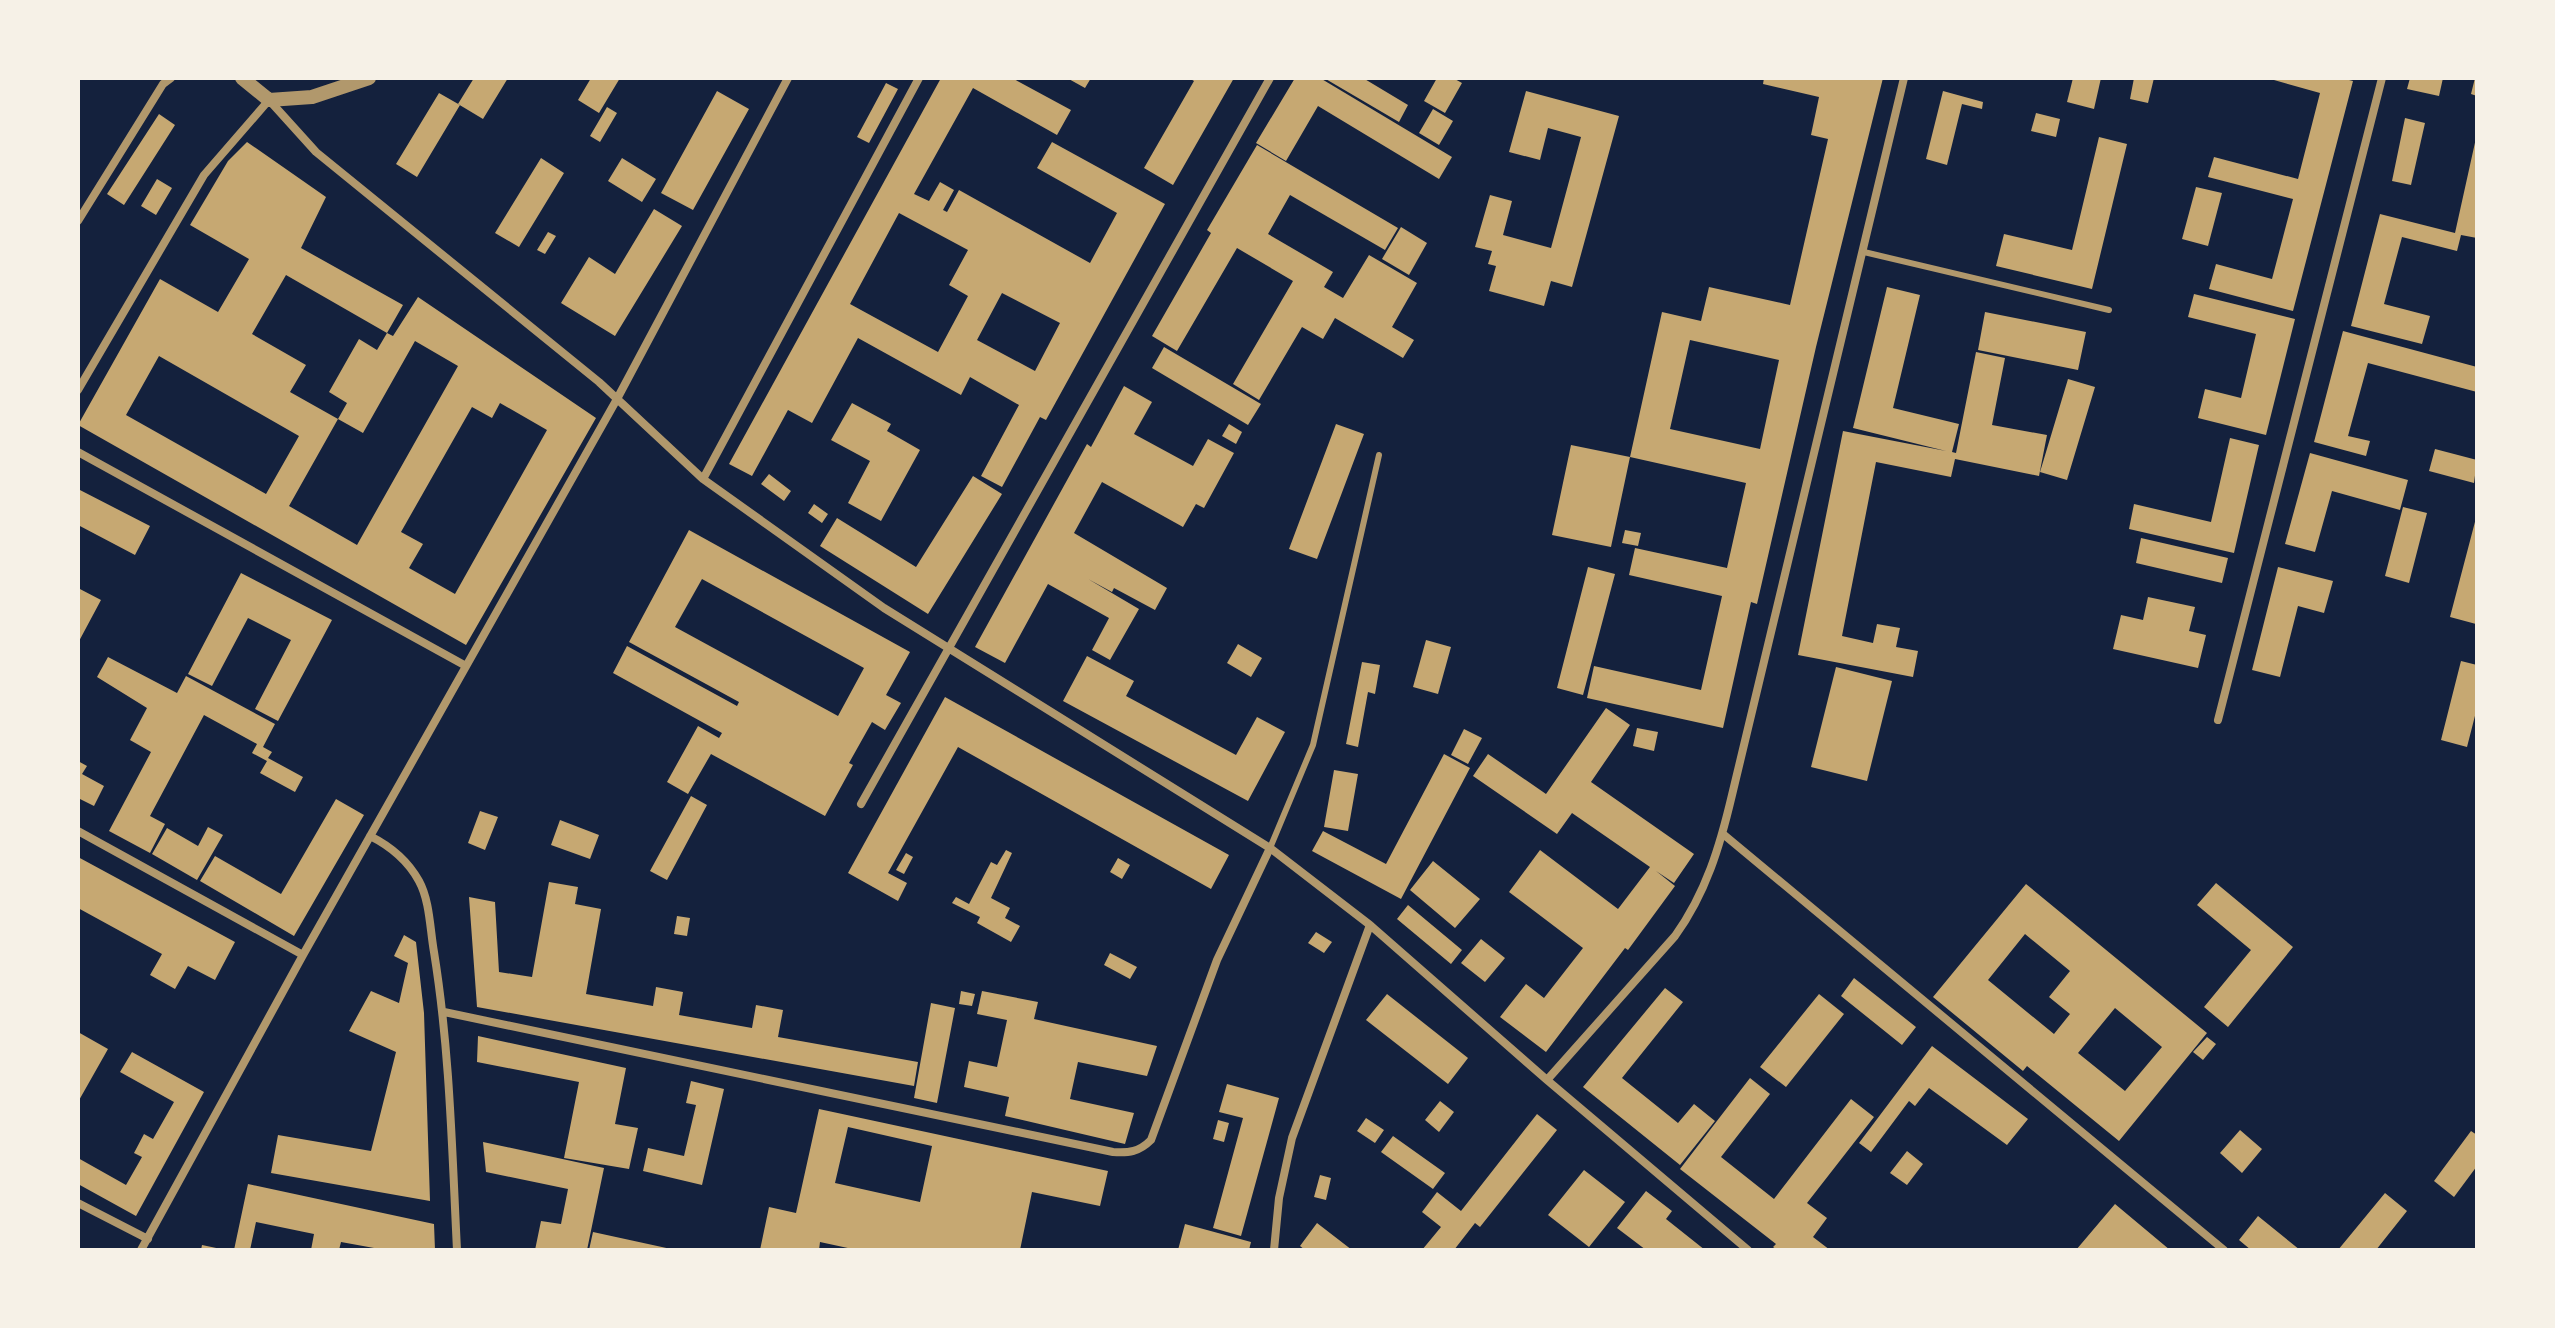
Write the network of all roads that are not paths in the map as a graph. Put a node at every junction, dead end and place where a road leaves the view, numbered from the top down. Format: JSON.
{"nodes":[{"id":1,"x":171,"y":78,"type":"edge"},
{"id":2,"x":242,"y":78,"type":"edge"},
{"id":3,"x":369,"y":78,"type":"edge"},
{"id":4,"x":788,"y":78,"type":"edge"},
{"id":5,"x":919,"y":78,"type":"edge"},
{"id":6,"x":1270,"y":78,"type":"edge"},
{"id":7,"x":1904,"y":78,"type":"edge"},
{"id":8,"x":2382,"y":78,"type":"edge"},
{"id":9,"x":160,"y":81,"type":"edge"},
{"id":10,"x":269,"y":100,"type":"junction"},
{"id":11,"x":78,"y":221,"type":"edge"},
{"id":12,"x":1864,"y":252,"type":"junction"},
{"id":13,"x":2109,"y":310,"type":"dead end"},
{"id":14,"x":78,"y":390,"type":"edge"},
{"id":15,"x":617,"y":399,"type":"junction"},
{"id":16,"x":78,"y":452,"type":"edge"},
{"id":17,"x":1379,"y":455,"type":"dead end"},
{"id":18,"x":703,"y":479,"type":"junction"},
{"id":19,"x":949,"y":648,"type":"junction"},
{"id":20,"x":466,"y":666,"type":"junction"},
{"id":21,"x":2218,"y":720,"type":"dead end"},
{"id":22,"x":861,"y":804,"type":"dead end"},
{"id":23,"x":78,"y":831,"type":"edge"},
{"id":24,"x":1723,"y":834,"type":"junction"},
{"id":25,"x":370,"y":836,"type":"junction"},
{"id":26,"x":1270,"y":848,"type":"junction"},
{"id":27,"x":1370,"y":925,"type":"junction"},
{"id":28,"x":303,"y":955,"type":"junction"},
{"id":29,"x":444,"y":1012,"type":"junction"},
{"id":30,"x":1547,"y":1080,"type":"junction"},
{"id":31,"x":78,"y":1203,"type":"edge"},
{"id":32,"x":148,"y":1239,"type":"junction"},
{"id":33,"x":141,"y":1250,"type":"edge"},
{"id":34,"x":457,"y":1250,"type":"edge"},
{"id":35,"x":1274,"y":1250,"type":"edge"},
{"id":36,"x":1748,"y":1250,"type":"edge"},
{"id":37,"x":2224,"y":1250,"type":"edge"}],
"edges":[{"from":1,"to":9,"type":"street"},
{"from":2,"to":10,"type":"street"},
{"from":3,"to":10,"type":"street"},
{"from":4,"to":15,"type":"street"},
{"from":5,"to":18,"type":"street"},
{"from":6,"to":19,"type":"street"},
{"from":7,"to":12,"type":"street"},
{"from":8,"to":21,"type":"street"},
{"from":9,"to":11,"type":"street"},
{"from":10,"to":14,"type":"street"},
{"from":10,"to":15,"type":"street"},
{"from":12,"to":13,"type":"lane"},
{"from":12,"to":24,"type":"street"},
{"from":15,"to":18,"type":"street"},
{"from":15,"to":20,"type":"street"},
{"from":16,"to":20,"type":"street"},
{"from":17,"to":26,"type":"lane"},
{"from":18,"to":19,"type":"street"},
{"from":19,"to":22,"type":"street"},
{"from":19,"to":26,"type":"street"},
{"from":20,"to":25,"type":"street"},
{"from":23,"to":28,"type":"street"},
{"from":24,"to":30,"type":"street"},
{"from":24,"to":37,"type":"street"},
{"from":25,"to":28,"type":"street"},
{"from":25,"to":29,"type":"street"},
{"from":26,"to":27,"type":"street"},
{"from":26,"to":29,"type":"street"},
{"from":27,"to":30,"type":"street"},
{"from":27,"to":35,"type":"street"},
{"from":28,"to":32,"type":"street"},
{"from":29,"to":34,"type":"street"},
{"from":30,"to":36,"type":"street"},
{"from":31,"to":32,"type":"street"},
{"from":32,"to":33,"type":"street"}]}
